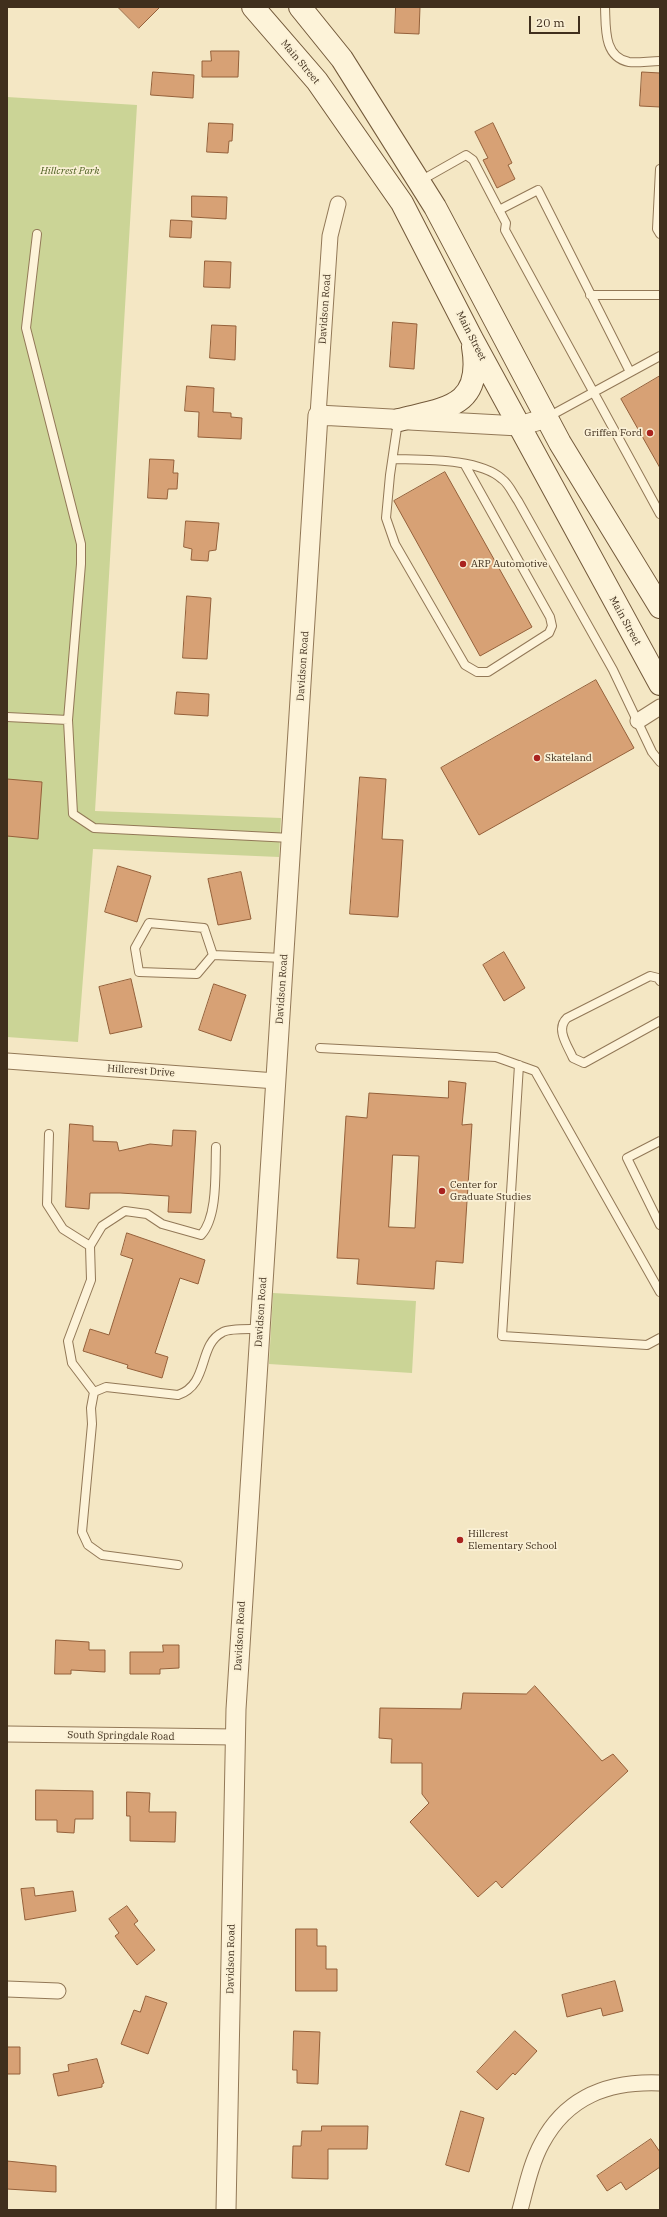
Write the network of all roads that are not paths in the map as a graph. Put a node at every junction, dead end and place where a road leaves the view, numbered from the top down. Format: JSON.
{"nodes":[{"id":1,"x":253,"y":7,"type":"edge"},
{"id":2,"x":300,"y":7,"type":"edge"},
{"id":3,"x":605,"y":7,"type":"edge"},
{"id":4,"x":342,"y":59,"type":"junction"},
{"id":5,"x":660,"y":61,"type":"edge"},
{"id":6,"x":317,"y":81,"type":"junction"},
{"id":7,"x":660,"y":169,"type":"edge"},
{"id":8,"x":419,"y":181,"type":"junction"},
{"id":9,"x":338,"y":204,"type":"dead end"},
{"id":10,"x":499,"y":210,"type":"junction"},
{"id":11,"x":37,"y":234,"type":"dead end"},
{"id":12,"x":660,"y":234,"type":"edge"},
{"id":13,"x":590,"y":295,"type":"junction"},
{"id":14,"x":660,"y":295,"type":"edge"},
{"id":15,"x":472,"y":339,"type":"junction"},
{"id":16,"x":660,"y":356,"type":"edge"},
{"id":17,"x":630,"y":372,"type":"junction"},
{"id":18,"x":593,"y":393,"type":"junction"},
{"id":19,"x":318,"y":415,"type":"junction"},
{"id":20,"x":547,"y":418,"type":"junction"},
{"id":21,"x":398,"y":420,"type":"junction"},
{"id":22,"x":519,"y":426,"type":"junction"},
{"id":23,"x":394,"y":459,"type":"junction"},
{"id":24,"x":465,"y":465,"type":"junction"},
{"id":25,"x":660,"y":514,"type":"edge"},
{"id":26,"x":660,"y":607,"type":"edge"},
{"id":27,"x":660,"y":684,"type":"edge"},
{"id":28,"x":660,"y":707,"type":"edge"},
{"id":29,"x":7,"y":717,"type":"edge"},
{"id":30,"x":68,"y":720,"type":"junction"},
{"id":31,"x":638,"y":721,"type":"junction"},
{"id":32,"x":660,"y":762,"type":"edge"},
{"id":33,"x":292,"y":838,"type":"junction"},
{"id":34,"x":213,"y":955,"type":"junction"},
{"id":35,"x":284,"y":958,"type":"junction"},
{"id":36,"x":660,"y":981,"type":"edge"},
{"id":37,"x":660,"y":1021,"type":"edge"},
{"id":38,"x":320,"y":1048,"type":"dead end"},
{"id":39,"x":7,"y":1061,"type":"edge"},
{"id":40,"x":519,"y":1065,"type":"junction"},
{"id":41,"x":276,"y":1081,"type":"junction"},
{"id":42,"x":50,"y":1134,"type":"dead end"},
{"id":43,"x":660,"y":1140,"type":"edge"},
{"id":44,"x":216,"y":1147,"type":"dead end"},
{"id":45,"x":660,"y":1225,"type":"edge"},
{"id":46,"x":90,"y":1246,"type":"junction"},
{"id":47,"x":660,"y":1292,"type":"edge"},
{"id":48,"x":260,"y":1329,"type":"junction"},
{"id":49,"x":660,"y":1338,"type":"edge"},
{"id":50,"x":94,"y":1392,"type":"junction"},
{"id":51,"x":178,"y":1565,"type":"dead end"},
{"id":52,"x":7,"y":1734,"type":"edge"},
{"id":53,"x":235,"y":1737,"type":"junction"},
{"id":54,"x":7,"y":1989,"type":"edge"},
{"id":55,"x":58,"y":1991,"type":"dead end"},
{"id":56,"x":660,"y":2083,"type":"edge"},
{"id":57,"x":226,"y":2210,"type":"edge"},
{"id":58,"x":520,"y":2210,"type":"edge"}],
"edges":[{"from":1,"to":6,"type":"main road","name":"Main Street"},
{"from":2,"to":4,"type":"main road"},
{"from":3,"to":5,"type":"lane"},
{"from":4,"to":6,"type":"main road"},
{"from":4,"to":8,"type":"main road"},
{"from":6,"to":15,"type":"main road","name":"Main Street"},
{"from":7,"to":12,"type":"lane"},
{"from":8,"to":10,"type":"lane"},
{"from":8,"to":20,"type":"main road"},
{"from":9,"to":19,"type":"street","name":"Davidson Road"},
{"from":10,"to":13,"type":"lane"},
{"from":10,"to":18,"type":"lane"},
{"from":11,"to":30,"type":"lane"},
{"from":13,"to":14,"type":"lane"},
{"from":13,"to":17,"type":"lane"},
{"from":15,"to":21,"type":"main road"},
{"from":15,"to":22,"type":"main road","name":"Main Street"},
{"from":16,"to":17,"type":"lane"},
{"from":17,"to":18,"type":"lane"},
{"from":18,"to":20,"type":"lane"},
{"from":18,"to":25,"type":"lane"},
{"from":19,"to":21,"type":"street"},
{"from":19,"to":33,"type":"street","name":"Davidson Road"},
{"from":20,"to":22,"type":"street"},
{"from":20,"to":26,"type":"main road"},
{"from":21,"to":22,"type":"street"},
{"from":21,"to":23,"type":"lane"},
{"from":22,"to":27,"type":"main road","name":"Main Street"},
{"from":23,"to":24,"type":"lane"},
{"from":23,"to":24,"type":"lane"},
{"from":24,"to":31,"type":"lane"},
{"from":28,"to":31,"type":"street"},
{"from":29,"to":30,"type":"lane"},
{"from":30,"to":33,"type":"lane"},
{"from":31,"to":32,"type":"lane"},
{"from":33,"to":35,"type":"street","name":"Davidson Road"},
{"from":34,"to":34,"type":"lane"},
{"from":34,"to":35,"type":"lane"},
{"from":35,"to":41,"type":"street","name":"Davidson Road"},
{"from":36,"to":37,"type":"lane"},
{"from":38,"to":40,"type":"lane"},
{"from":39,"to":41,"type":"street","name":"Hillcrest Drive"},
{"from":40,"to":47,"type":"lane"},
{"from":40,"to":49,"type":"lane"},
{"from":41,"to":48,"type":"street","name":"Davidson Road"},
{"from":42,"to":46,"type":"lane"},
{"from":43,"to":45,"type":"lane"},
{"from":44,"to":46,"type":"lane"},
{"from":46,"to":50,"type":"lane"},
{"from":48,"to":50,"type":"lane"},
{"from":48,"to":53,"type":"street","name":"Davidson Road"},
{"from":50,"to":51,"type":"lane"},
{"from":52,"to":53,"type":"street","name":"South Springdale Road"},
{"from":53,"to":57,"type":"street","name":"Davidson Road"},
{"from":54,"to":55,"type":"street"},
{"from":56,"to":58,"type":"street"}]}
